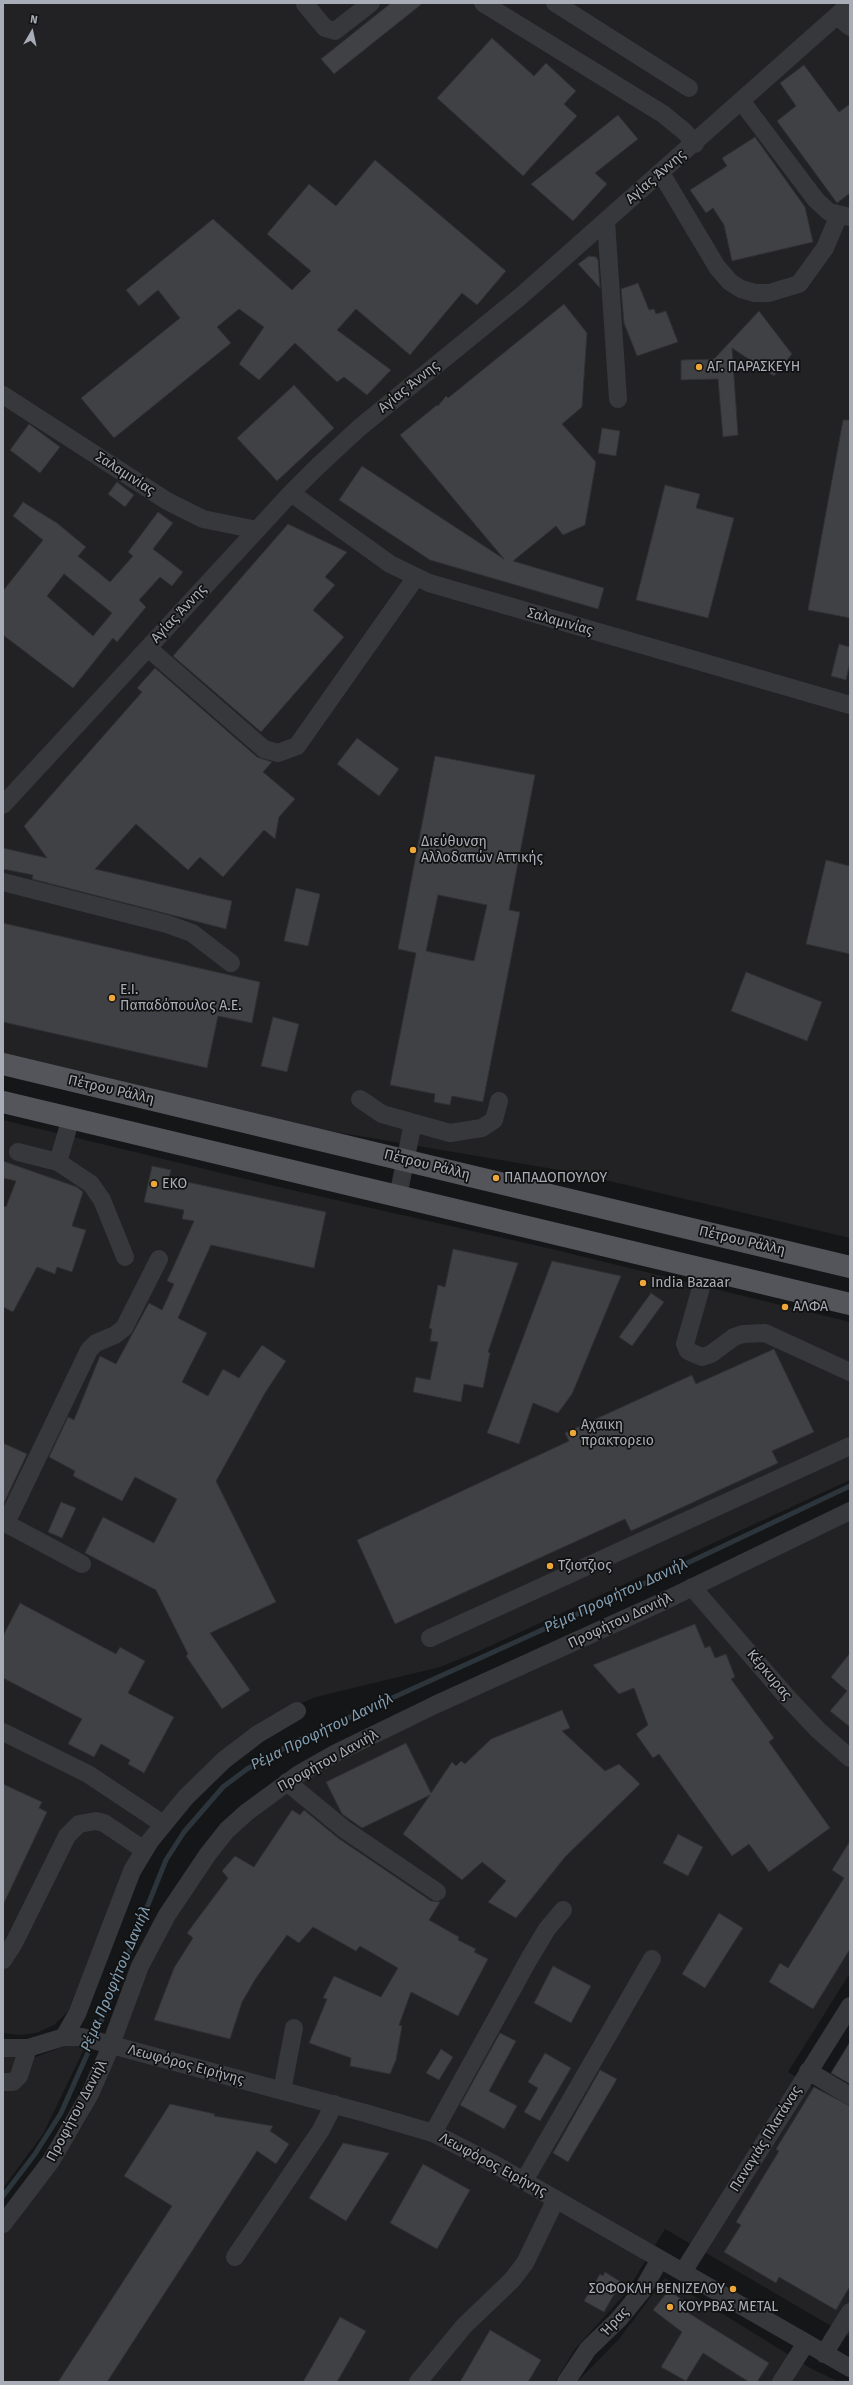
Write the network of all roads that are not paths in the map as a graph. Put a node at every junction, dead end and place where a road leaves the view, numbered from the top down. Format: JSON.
{"nodes":[{"id":1,"x":305,"y":3,"type":"edge"},
{"id":2,"x":371,"y":3,"type":"edge"},
{"id":3,"x":483,"y":3,"type":"edge"},
{"id":4,"x":555,"y":3,"type":"edge"},
{"id":5,"x":850,"y":4,"type":"edge"},
{"id":6,"x":843,"y":22,"type":"edge"},
{"id":7,"x":689,"y":88,"type":"dead end"},
{"id":8,"x":742,"y":102,"type":"junction"},
{"id":9,"x":694,"y":144,"type":"junction"},
{"id":10,"x":661,"y":173,"type":"junction"},
{"id":11,"x":845,"y":216,"type":"edge"},
{"id":12,"x":606,"y":222,"type":"junction"},
{"id":13,"x":3,"y":395,"type":"edge"},
{"id":14,"x":618,"y":399,"type":"dead end"},
{"id":15,"x":291,"y":493,"type":"junction"},
{"id":16,"x":257,"y":530,"type":"junction"},
{"id":17,"x":416,"y":577,"type":"junction"},
{"id":18,"x":148,"y":648,"type":"junction"},
{"id":19,"x":850,"y":705,"type":"edge"},
{"id":20,"x":3,"y":805,"type":"edge"},
{"id":21,"x":3,"y":882,"type":"edge"},
{"id":22,"x":231,"y":963,"type":"dead end"},
{"id":23,"x":3,"y":1064,"type":"edge"},
{"id":24,"x":360,"y":1099,"type":"dead end"},
{"id":25,"x":499,"y":1101,"type":"dead end"},
{"id":26,"x":3,"y":1102,"type":"edge"},
{"id":27,"x":70,"y":1118,"type":"junction"},
{"id":28,"x":413,"y":1123,"type":"junction"},
{"id":29,"x":18,"y":1152,"type":"dead end"},
{"id":30,"x":405,"y":1160,"type":"junction"},
{"id":31,"x":58,"y":1162,"type":"junction"},
{"id":32,"x":398,"y":1196,"type":"junction"},
{"id":33,"x":125,"y":1257,"type":"dead end"},
{"id":34,"x":159,"y":1259,"type":"dead end"},
{"id":35,"x":850,"y":1267,"type":"edge"},
{"id":36,"x":706,"y":1270,"type":"junction"},
{"id":37,"x":850,"y":1304,"type":"edge"},
{"id":38,"x":850,"y":1372,"type":"edge"},
{"id":39,"x":850,"y":1446,"type":"edge"},
{"id":40,"x":850,"y":1511,"type":"edge"},
{"id":41,"x":5,"y":1522,"type":"edge"},
{"id":42,"x":82,"y":1564,"type":"dead end"},
{"id":43,"x":692,"y":1587,"type":"junction"},
{"id":44,"x":430,"y":1638,"type":"dead end"},
{"id":45,"x":297,"y":1711,"type":"dead end"},
{"id":46,"x":3,"y":1732,"type":"edge"},
{"id":47,"x":850,"y":1758,"type":"edge"},
{"id":48,"x":287,"y":1782,"type":"junction"},
{"id":49,"x":163,"y":1824,"type":"junction"},
{"id":50,"x":144,"y":1850,"type":"junction"},
{"id":51,"x":437,"y":1892,"type":"dead end"},
{"id":52,"x":563,"y":1910,"type":"dead end"},
{"id":53,"x":652,"y":1959,"type":"dead end"},
{"id":54,"x":3,"y":1960,"type":"edge"},
{"id":55,"x":850,"y":2006,"type":"edge"},
{"id":56,"x":294,"y":2028,"type":"dead end"},
{"id":57,"x":64,"y":2037,"type":"junction"},
{"id":58,"x":107,"y":2043,"type":"junction"},
{"id":59,"x":3,"y":2048,"type":"edge"},
{"id":60,"x":28,"y":2048,"type":"junction"},
{"id":61,"x":808,"y":2072,"type":"junction"},
{"id":62,"x":3,"y":2082,"type":"edge"},
{"id":63,"x":282,"y":2091,"type":"junction"},
{"id":64,"x":850,"y":2096,"type":"edge"},
{"id":65,"x":334,"y":2104,"type":"junction"},
{"id":66,"x":433,"y":2133,"type":"junction"},
{"id":67,"x":524,"y":2181,"type":"junction"},
{"id":68,"x":556,"y":2199,"type":"junction"},
{"id":69,"x":3,"y":2224,"type":"edge"},
{"id":70,"x":234,"y":2257,"type":"dead end"},
{"id":71,"x":660,"y":2259,"type":"junction"},
{"id":72,"x":683,"y":2272,"type":"junction"},
{"id":73,"x":850,"y":2312,"type":"edge"},
{"id":74,"x":806,"y":2343,"type":"junction"},
{"id":75,"x":824,"y":2354,"type":"junction"},
{"id":76,"x":850,"y":2368,"type":"edge"},
{"id":77,"x":418,"y":2382,"type":"edge"},
{"id":78,"x":566,"y":2382,"type":"edge"},
{"id":79,"x":781,"y":2382,"type":"edge"}],
"edges":[{"from":1,"to":2,"type":"street"},
{"from":3,"to":9,"type":"street"},
{"from":4,"to":7,"type":"street"},
{"from":5,"to":6,"type":"street","name":"Αγίας Άννης"},
{"from":6,"to":8,"type":"street","name":"Αγίας Άννης"},
{"from":8,"to":9,"type":"street","name":"Αγίας Άννης"},
{"from":8,"to":11,"type":"street"},
{"from":9,"to":10,"type":"street","name":"Αγίας Άννης"},
{"from":10,"to":11,"type":"street"},
{"from":10,"to":12,"type":"street","name":"Αγίας Άννης"},
{"from":12,"to":14,"type":"street"},
{"from":12,"to":15,"type":"street","name":"Αγίας Άννης"},
{"from":13,"to":16,"type":"street","name":"Σαλαμινίας"},
{"from":15,"to":16,"type":"street","name":"Αγίας Άννης"},
{"from":15,"to":17,"type":"street","name":"Σαλαμινίας"},
{"from":16,"to":18,"type":"street","name":"Αγίας Άννης"},
{"from":17,"to":18,"type":"street"},
{"from":17,"to":19,"type":"street","name":"Σαλαμινίας"},
{"from":18,"to":20,"type":"street","name":"Αγίας Άννης"},
{"from":21,"to":22,"type":"street"},
{"from":23,"to":30,"type":"main road","name":"Πέτρου Ράλλη"},
{"from":24,"to":28,"type":"street"},
{"from":25,"to":28,"type":"street"},
{"from":26,"to":27,"type":"main road"},
{"from":27,"to":31,"type":"street"},
{"from":27,"to":32,"type":"main road"},
{"from":28,"to":30,"type":"street"},
{"from":29,"to":31,"type":"street"},
{"from":30,"to":32,"type":"street"},
{"from":30,"to":35,"type":"main road","name":"Πέτρου Ράλλη"},
{"from":31,"to":33,"type":"street"},
{"from":32,"to":36,"type":"main road"},
{"from":34,"to":41,"type":"street"},
{"from":36,"to":37,"type":"main road"},
{"from":36,"to":38,"type":"street"},
{"from":39,"to":44,"type":"street"},
{"from":40,"to":43,"type":"street","name":"Προφήτου Δανιήλ"},
{"from":41,"to":42,"type":"street"},
{"from":43,"to":47,"type":"street","name":"Κέρκυρας"},
{"from":43,"to":48,"type":"street","name":"Προφήτου Δανιήλ"},
{"from":45,"to":49,"type":"street"},
{"from":46,"to":49,"type":"street"},
{"from":48,"to":51,"type":"street"},
{"from":48,"to":58,"type":"street","name":"Προφήτου Δανιήλ"},
{"from":49,"to":50,"type":"street"},
{"from":50,"to":54,"type":"street"},
{"from":50,"to":57,"type":"street"},
{"from":52,"to":66,"type":"street"},
{"from":53,"to":67,"type":"street"},
{"from":55,"to":61,"type":"street","name":"Παναγιάς Πλατάνας"},
{"from":56,"to":63,"type":"street"},
{"from":57,"to":58,"type":"street","name":"Λεωφόρος Ειρήνης"},
{"from":57,"to":60,"type":"street"},
{"from":58,"to":63,"type":"street","name":"Λεωφόρος Ειρήνης"},
{"from":58,"to":69,"type":"street","name":"Προφήτου Δανιήλ"},
{"from":59,"to":60,"type":"street"},
{"from":60,"to":62,"type":"street"},
{"from":61,"to":64,"type":"street"},
{"from":61,"to":72,"type":"street","name":"Παναγιάς Πλατάνας"},
{"from":63,"to":65,"type":"street","name":"Λεωφόρος Ειρήνης"},
{"from":65,"to":66,"type":"street","name":"Λεωφόρος Ειρήνης"},
{"from":65,"to":70,"type":"street"},
{"from":66,"to":67,"type":"street","name":"Λεωφόρος Ειρήνης"},
{"from":67,"to":68,"type":"street","name":"Λεωφόρος Ειρήνης"},
{"from":68,"to":71,"type":"street","name":"Λεωφόρος Ειρήνης"},
{"from":68,"to":77,"type":"street"},
{"from":71,"to":72,"type":"street","name":"Λεωφόρος Ειρήνης"},
{"from":71,"to":78,"type":"street","name":"Ήρας"},
{"from":72,"to":74,"type":"street","name":"Λεωφόρος Ειρήνης"},
{"from":73,"to":75,"type":"street"},
{"from":74,"to":75,"type":"street","name":"Λεωφόρος Ειρήνης"},
{"from":74,"to":79,"type":"street"},
{"from":75,"to":76,"type":"street","name":"Λεωφόρος Ειρήνης"}]}
